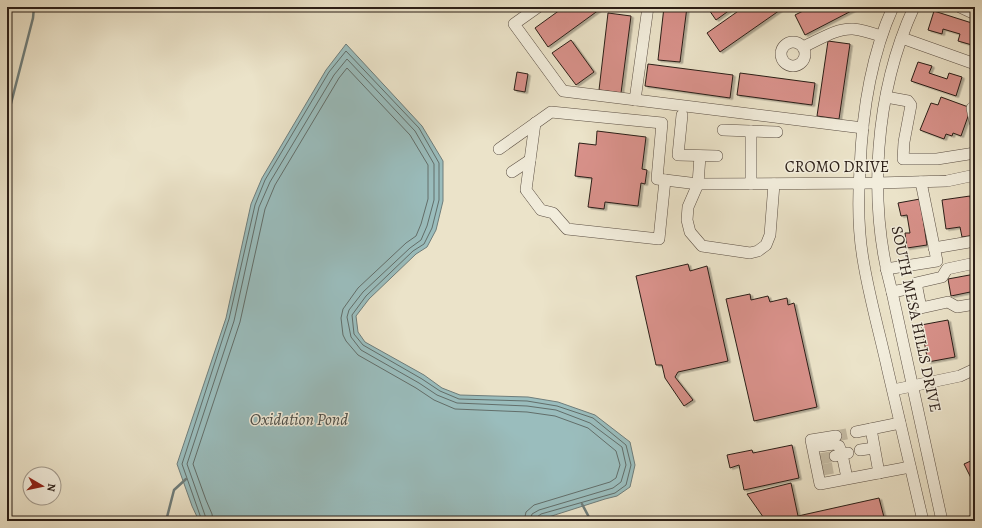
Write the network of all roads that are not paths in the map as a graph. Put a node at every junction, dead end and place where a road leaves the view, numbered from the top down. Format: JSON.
{"nodes":[{"id":1,"x":538,"y":7,"type":"edge"},
{"id":2,"x":648,"y":7,"type":"edge"},
{"id":3,"x":893,"y":7,"type":"edge"},
{"id":4,"x":914,"y":7,"type":"edge"},
{"id":5,"x":960,"y":7,"type":"edge"},
{"id":6,"x":975,"y":14,"type":"edge"},
{"id":7,"x":881,"y":36,"type":"junction"},
{"id":8,"x":902,"y":38,"type":"junction"},
{"id":9,"x":803,"y":47,"type":"dead end"},
{"id":10,"x":975,"y":64,"type":"edge"},
{"id":11,"x":886,"y":97,"type":"junction"},
{"id":12,"x":635,"y":100,"type":"junction"},
{"id":13,"x":972,"y":108,"type":"dead end"},
{"id":14,"x":682,"y":115,"type":"dead end"},
{"id":15,"x":975,"y":122,"type":"edge"},
{"id":16,"x":535,"y":123,"type":"junction"},
{"id":17,"x":863,"y":128,"type":"junction"},
{"id":18,"x":724,"y":130,"type":"dead end"},
{"id":19,"x":752,"y":131,"type":"junction"},
{"id":20,"x":777,"y":132,"type":"dead end"},
{"id":21,"x":499,"y":149,"type":"dead end"},
{"id":22,"x":975,"y":153,"type":"edge"},
{"id":23,"x":700,"y":156,"type":"junction"},
{"id":24,"x":717,"y":156,"type":"dead end"},
{"id":25,"x":530,"y":160,"type":"junction"},
{"id":26,"x":512,"y":172,"type":"dead end"},
{"id":27,"x":975,"y":175,"type":"edge"},
{"id":28,"x":665,"y":180,"type":"junction"},
{"id":29,"x":921,"y":182,"type":"junction"},
{"id":30,"x":859,"y":183,"type":"junction"},
{"id":31,"x":698,"y":184,"type":"junction"},
{"id":32,"x":751,"y":184,"type":"junction"},
{"id":33,"x":774,"y":184,"type":"junction"},
{"id":34,"x":878,"y":184,"type":"junction"},
{"id":35,"x":975,"y":241,"type":"edge"},
{"id":36,"x":934,"y":248,"type":"junction"},
{"id":37,"x":975,"y":263,"type":"edge"},
{"id":38,"x":886,"y":269,"type":"junction"},
{"id":39,"x":917,"y":287,"type":"junction"},
{"id":40,"x":892,"y":292,"type":"junction"},
{"id":41,"x":975,"y":304,"type":"edge"},
{"id":42,"x":975,"y":370,"type":"edge"},
{"id":43,"x":912,"y":387,"type":"junction"},
{"id":44,"x":893,"y":390,"type":"junction"},
{"id":45,"x":900,"y":423,"type":"junction"},
{"id":46,"x":871,"y":429,"type":"junction"},
{"id":47,"x":856,"y":432,"type":"tunnel mouth"},
{"id":48,"x":836,"y":436,"type":"tunnel mouth"},
{"id":49,"x":812,"y":444,"type":"junction"},
{"id":50,"x":874,"y":448,"type":"junction"},
{"id":51,"x":860,"y":450,"type":"dead end"},
{"id":52,"x":910,"y":467,"type":"junction"},
{"id":53,"x":879,"y":473,"type":"junction"},
{"id":54,"x":847,"y":478,"type":"junction"},
{"id":55,"x":975,"y":519,"type":"edge"},
{"id":56,"x":923,"y":521,"type":"edge"},
{"id":57,"x":942,"y":521,"type":"edge"},
{"id":58,"x":972,"y":521,"type":"edge"}],
"edges":[{"from":1,"to":12,"type":"street"},
{"from":2,"to":12,"type":"street"},
{"from":3,"to":7,"type":"street"},
{"from":4,"to":8,"type":"street","name":"SOUTH MESA HILLS DRIVE"},
{"from":5,"to":6,"type":"street"},
{"from":7,"to":9,"type":"street"},
{"from":7,"to":17,"type":"street"},
{"from":8,"to":10,"type":"street"},
{"from":8,"to":11,"type":"street","name":"SOUTH MESA HILLS DRIVE"},
{"from":11,"to":22,"type":"street"},
{"from":11,"to":34,"type":"street","name":"SOUTH MESA HILLS DRIVE"},
{"from":12,"to":17,"type":"street"},
{"from":13,"to":15,"type":"street"},
{"from":14,"to":23,"type":"street"},
{"from":16,"to":21,"type":"street"},
{"from":16,"to":25,"type":"street"},
{"from":16,"to":28,"type":"street"},
{"from":17,"to":30,"type":"street"},
{"from":18,"to":19,"type":"street"},
{"from":19,"to":20,"type":"street"},
{"from":19,"to":32,"type":"street"},
{"from":23,"to":24,"type":"street"},
{"from":23,"to":31,"type":"street"},
{"from":25,"to":26,"type":"street"},
{"from":25,"to":28,"type":"street"},
{"from":27,"to":29,"type":"street","name":"CROMO DRIVE"},
{"from":28,"to":31,"type":"street","name":"CROMO DRIVE"},
{"from":29,"to":34,"type":"street","name":"CROMO DRIVE"},
{"from":29,"to":36,"type":"street"},
{"from":30,"to":33,"type":"street","name":"CROMO DRIVE"},
{"from":30,"to":34,"type":"street","name":"CROMO DRIVE"},
{"from":30,"to":44,"type":"street"},
{"from":31,"to":32,"type":"street","name":"CROMO DRIVE"},
{"from":31,"to":33,"type":"street"},
{"from":32,"to":33,"type":"street","name":"CROMO DRIVE"},
{"from":34,"to":38,"type":"street","name":"SOUTH MESA HILLS DRIVE"},
{"from":35,"to":36,"type":"street"},
{"from":36,"to":38,"type":"street"},
{"from":37,"to":39,"type":"street"},
{"from":38,"to":40,"type":"street","name":"SOUTH MESA HILLS DRIVE"},
{"from":39,"to":40,"type":"street"},
{"from":39,"to":41,"type":"street"},
{"from":40,"to":43,"type":"street","name":"SOUTH MESA HILLS DRIVE"},
{"from":42,"to":43,"type":"street"},
{"from":43,"to":44,"type":"street"},
{"from":43,"to":57,"type":"street","name":"SOUTH MESA HILLS DRIVE"},
{"from":44,"to":45,"type":"street"},
{"from":45,"to":46,"type":"street"},
{"from":45,"to":52,"type":"street"},
{"from":46,"to":47,"type":"street"},
{"from":46,"to":50,"type":"street"},
{"from":48,"to":49,"type":"street"},
{"from":49,"to":54,"type":"street"},
{"from":49,"to":54,"type":"street"},
{"from":50,"to":51,"type":"street"},
{"from":50,"to":53,"type":"street"},
{"from":52,"to":53,"type":"street"},
{"from":52,"to":56,"type":"street"},
{"from":53,"to":54,"type":"street"},
{"from":55,"to":58,"type":"street"}]}
